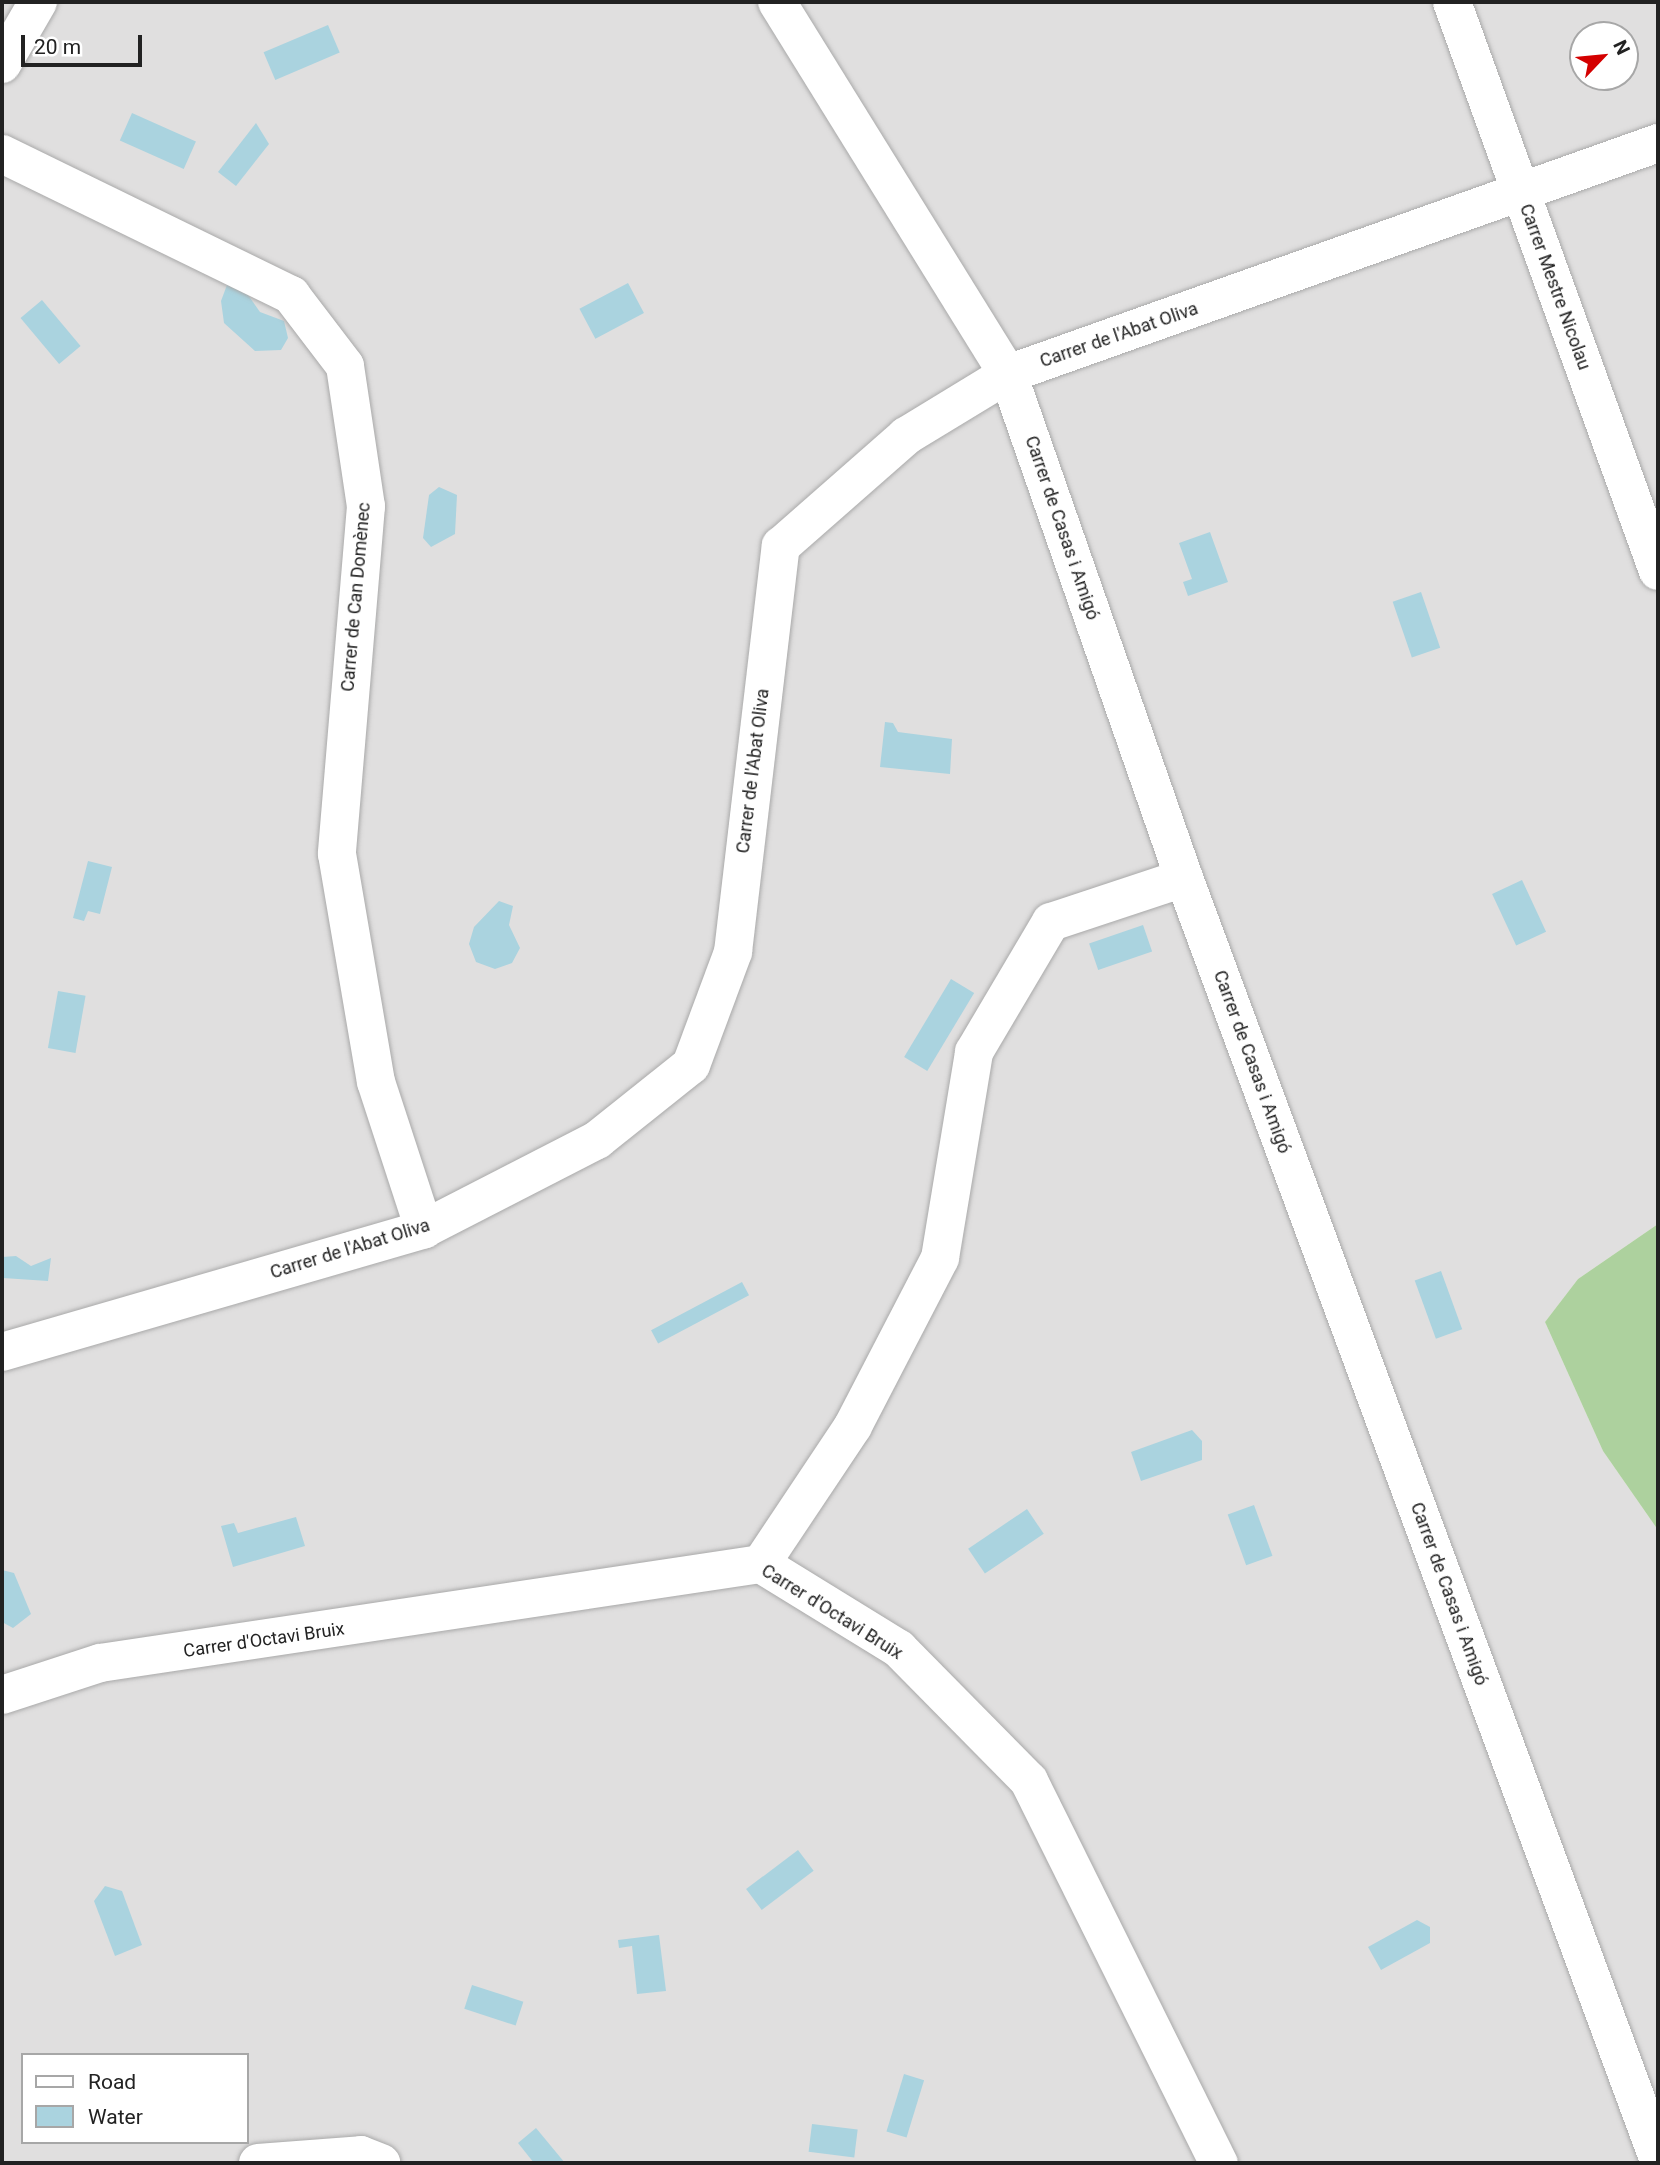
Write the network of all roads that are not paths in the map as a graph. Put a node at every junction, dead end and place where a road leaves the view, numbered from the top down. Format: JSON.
{"nodes":[{"id":1,"x":38,"y":2,"type":"edge"},
{"id":2,"x":777,"y":2,"type":"edge"},
{"id":3,"x":1452,"y":2,"type":"edge"},
{"id":4,"x":2,"y":64,"type":"edge"},
{"id":5,"x":1658,"y":143,"type":"edge"},
{"id":6,"x":2,"y":154,"type":"edge"},
{"id":7,"x":1521,"y":194,"type":"junction"},
{"id":8,"x":1008,"y":374,"type":"junction"},
{"id":9,"x":1658,"y":571,"type":"edge"},
{"id":10,"x":1184,"y":878,"type":"junction"},
{"id":11,"x":424,"y":1229,"type":"junction"},
{"id":12,"x":2,"y":1352,"type":"edge"},
{"id":13,"x":761,"y":1564,"type":"junction"},
{"id":14,"x":2,"y":1695,"type":"edge"},
{"id":15,"x":1658,"y":2158,"type":"edge"},
{"id":16,"x":258,"y":2163,"type":"edge"},
{"id":17,"x":381,"y":2163,"type":"edge"},
{"id":18,"x":1219,"y":2163,"type":"edge"}],
"edges":[{"from":1,"to":4,"type":"street"},
{"from":2,"to":8,"type":"street","name":"Carrer de Casas i Amigó"},
{"from":3,"to":7,"type":"street","name":"Carrer Mestre Nicolau"},
{"from":5,"to":7,"type":"street","name":"Carrer de l'Abat Oliva"},
{"from":6,"to":11,"type":"street","name":"Carrer de Can Domènec"},
{"from":7,"to":8,"type":"street","name":"Carrer de l'Abat Oliva"},
{"from":7,"to":9,"type":"street","name":"Carrer Mestre Nicolau"},
{"from":8,"to":10,"type":"street","name":"Carrer de Casas i Amigó"},
{"from":8,"to":11,"type":"street","name":"Carrer de l'Abat Oliva"},
{"from":10,"to":13,"type":"street"},
{"from":10,"to":15,"type":"street","name":"Carrer de Casas i Amigó"},
{"from":11,"to":12,"type":"street","name":"Carrer de l'Abat Oliva"},
{"from":13,"to":14,"type":"street","name":"Carrer d'Octavi Bruix"},
{"from":13,"to":18,"type":"street","name":"Carrer d'Octavi Bruix"},
{"from":16,"to":17,"type":"street"}]}
